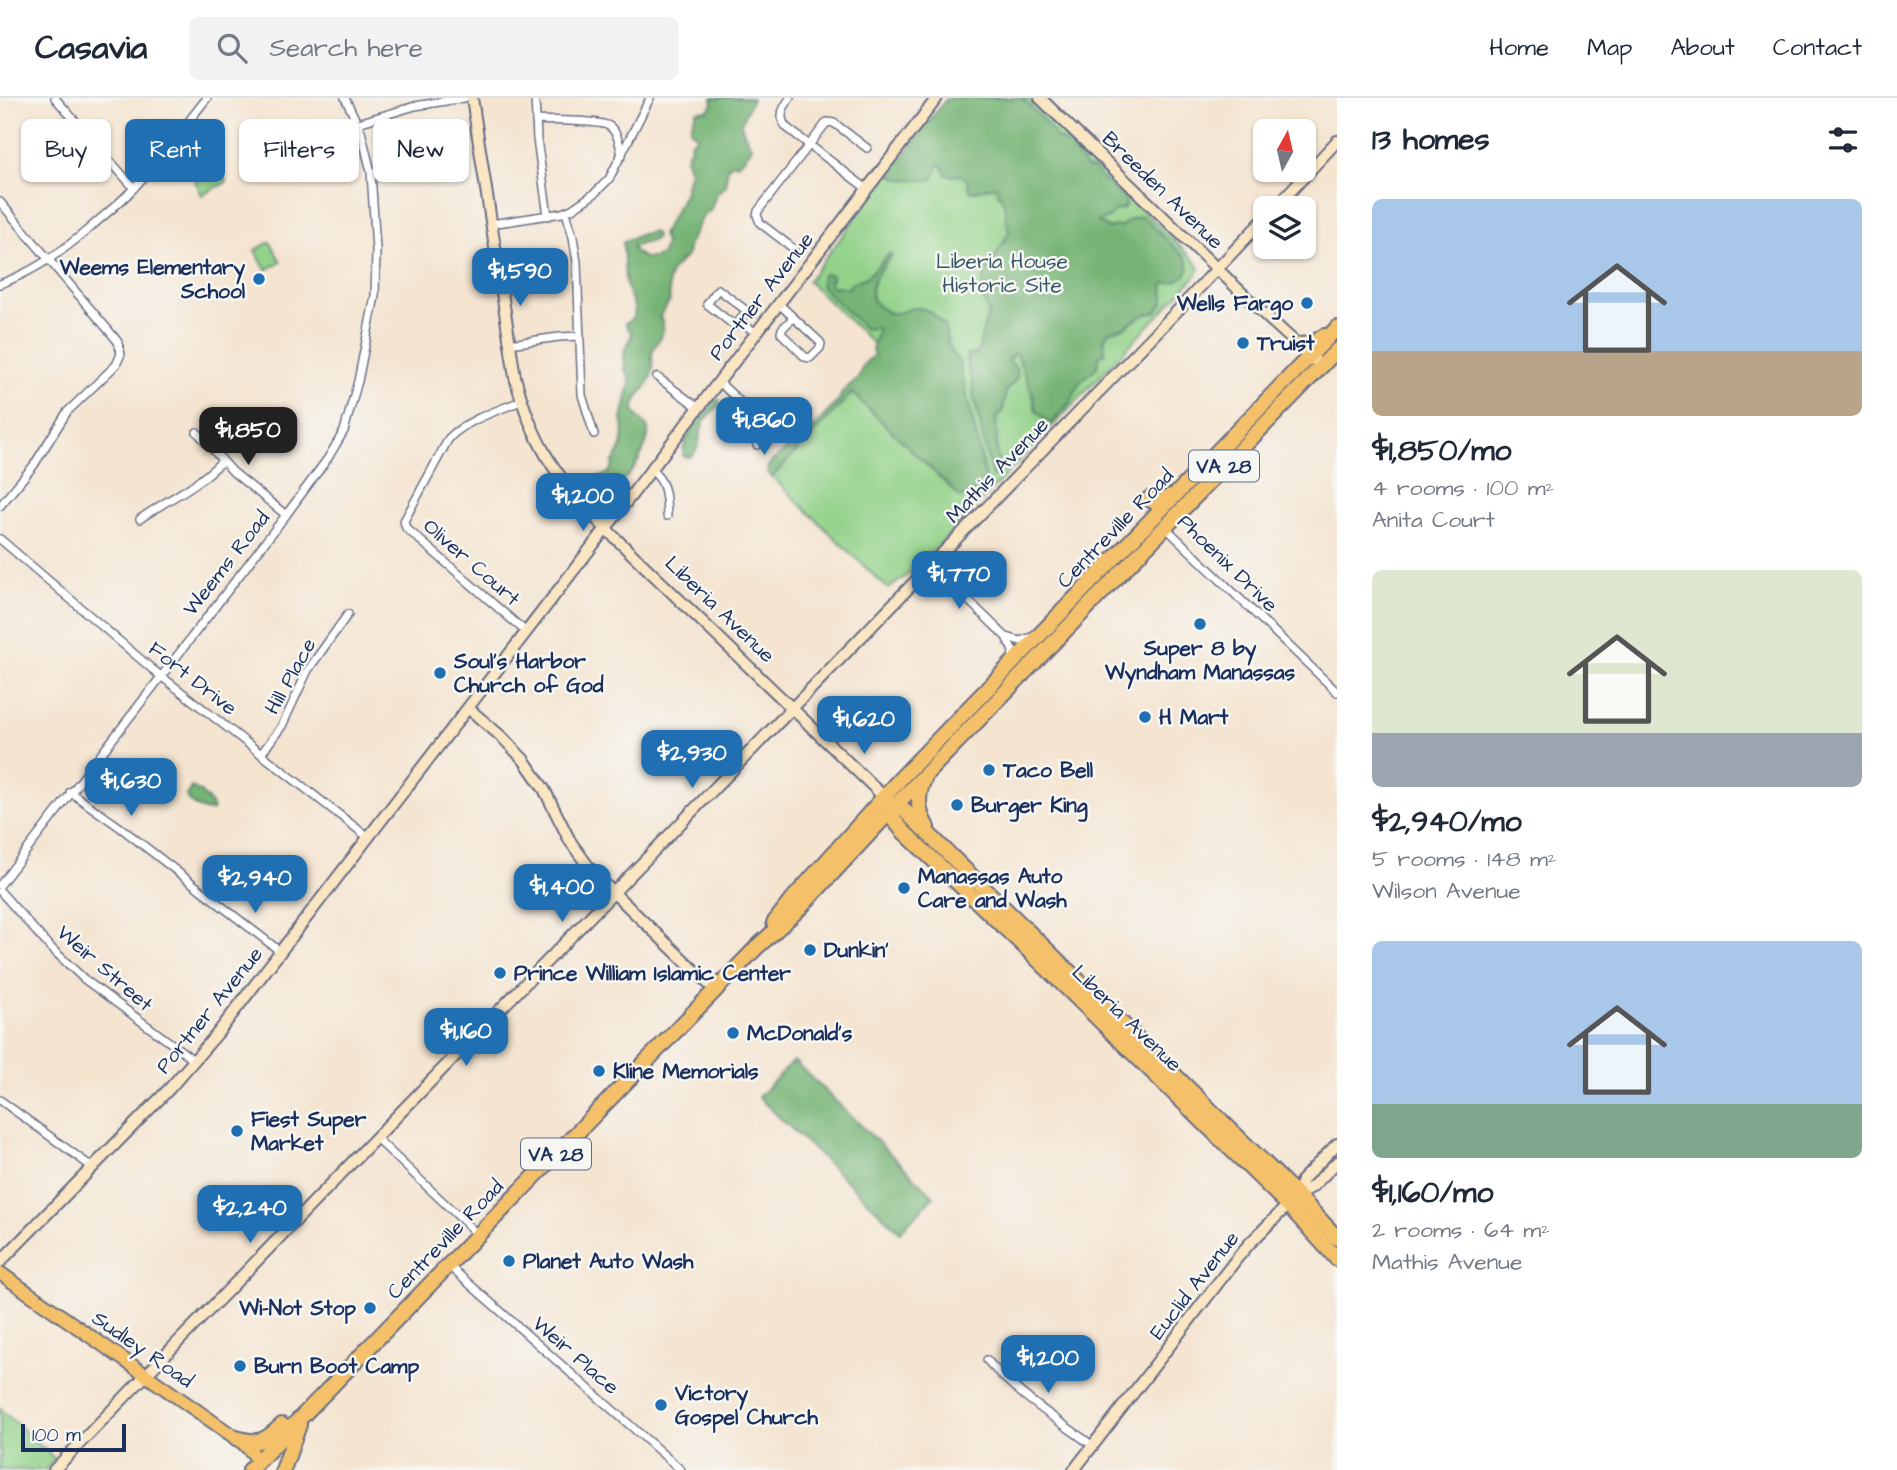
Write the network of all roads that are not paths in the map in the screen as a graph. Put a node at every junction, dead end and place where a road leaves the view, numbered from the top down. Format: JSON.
{"nodes":[{"id":1,"x":55,"y":98,"type":"edge"},
{"id":2,"x":68,"y":98,"type":"edge"},
{"id":3,"x":207,"y":98,"type":"edge"},
{"id":4,"x":345,"y":98,"type":"edge"},
{"id":5,"x":464,"y":98,"type":"edge"},
{"id":6,"x":472,"y":98,"type":"edge"},
{"id":7,"x":535,"y":98,"type":"edge"},
{"id":8,"x":650,"y":98,"type":"edge"},
{"id":9,"x":790,"y":98,"type":"edge"},
{"id":10,"x":1040,"y":98,"type":"edge"},
{"id":11,"x":934,"y":99,"type":"edge"},
{"id":12,"x":61,"y":106,"type":"junction"},
{"id":13,"x":356,"y":119,"type":"edge"},
{"id":14,"x":536,"y":120,"type":"junction"},
{"id":15,"x":359,"y":123,"type":"edge"},
{"id":16,"x":359,"y":126,"type":"edge"},
{"id":17,"x":1337,"y":141,"type":"edge"},
{"id":18,"x":810,"y":145,"type":"junction"},
{"id":19,"x":867,"y":148,"type":"dead end"},
{"id":20,"x":622,"y":156,"type":"junction"},
{"id":21,"x":134,"y":188,"type":"junction"},
{"id":22,"x":867,"y":189,"type":"junction"},
{"id":23,"x":1286,"y":196,"type":"edge"},
{"id":24,"x":0,"y":202,"type":"edge"},
{"id":25,"x":566,"y":212,"type":"junction"},
{"id":26,"x":548,"y":216,"type":"junction"},
{"id":27,"x":491,"y":224,"type":"junction"},
{"id":28,"x":1253,"y":231,"type":"edge"},
{"id":29,"x":794,"y":249,"type":"dead end"},
{"id":30,"x":50,"y":260,"type":"junction"},
{"id":31,"x":1218,"y":270,"type":"junction"},
{"id":32,"x":0,"y":284,"type":"edge"},
{"id":33,"x":779,"y":304,"type":"junction"},
{"id":34,"x":793,"y":318,"type":"junction"},
{"id":35,"x":740,"y":320,"type":"junction"},
{"id":36,"x":1337,"y":328,"type":"edge"},
{"id":37,"x":757,"y":333,"type":"junction"},
{"id":38,"x":580,"y":336,"type":"junction"},
{"id":39,"x":509,"y":344,"type":"junction"},
{"id":40,"x":1298,"y":345,"type":"junction"},
{"id":41,"x":1337,"y":350,"type":"edge"},
{"id":42,"x":1315,"y":361,"type":"junction"},
{"id":43,"x":657,"y":377,"type":"dead end"},
{"id":44,"x":719,"y":382,"type":"junction"},
{"id":45,"x":521,"y":401,"type":"junction"},
{"id":46,"x":699,"y":408,"type":"junction"},
{"id":47,"x":752,"y":413,"type":"dead end"},
{"id":48,"x":197,"y":432,"type":"dead end"},
{"id":49,"x":594,"y":434,"type":"dead end"},
{"id":50,"x":222,"y":461,"type":"junction"},
{"id":51,"x":651,"y":470,"type":"junction"},
{"id":52,"x":1179,"y":492,"type":"junction"},
{"id":53,"x":1149,"y":499,"type":"dead end"},
{"id":54,"x":0,"y":506,"type":"edge"},
{"id":55,"x":286,"y":514,"type":"junction"},
{"id":56,"x":667,"y":516,"type":"dead end"},
{"id":57,"x":140,"y":519,"type":"dead end"},
{"id":58,"x":1160,"y":522,"type":"junction"},
{"id":59,"x":606,"y":529,"type":"junction"},
{"id":60,"x":0,"y":539,"type":"edge"},
{"id":61,"x":932,"y":565,"type":"junction"},
{"id":62,"x":348,"y":614,"type":"dead end"},
{"id":63,"x":1047,"y":628,"type":"junction"},
{"id":64,"x":526,"y":632,"type":"junction"},
{"id":65,"x":1006,"y":637,"type":"junction"},
{"id":66,"x":1012,"y":665,"type":"junction"},
{"id":67,"x":161,"y":676,"type":"junction"},
{"id":68,"x":1337,"y":692,"type":"edge"},
{"id":69,"x":468,"y":708,"type":"junction"},
{"id":70,"x":793,"y":708,"type":"junction"},
{"id":71,"x":261,"y":754,"type":"junction"},
{"id":72,"x":927,"y":774,"type":"junction"},
{"id":73,"x":71,"y":792,"type":"junction"},
{"id":74,"x":888,"y":802,"type":"junction"},
{"id":75,"x":904,"y":832,"type":"junction"},
{"id":76,"x":369,"y":838,"type":"junction"},
{"id":77,"x":865,"y":838,"type":"junction"},
{"id":78,"x":933,"y":838,"type":"junction"},
{"id":79,"x":0,"y":885,"type":"edge"},
{"id":80,"x":0,"y":891,"type":"edge"},
{"id":81,"x":613,"y":893,"type":"junction"},
{"id":82,"x":757,"y":947,"type":"junction"},
{"id":83,"x":281,"y":952,"type":"junction"},
{"id":84,"x":715,"y":990,"type":"junction"},
{"id":85,"x":195,"y":1061,"type":"junction"},
{"id":86,"x":0,"y":1100,"type":"edge"},
{"id":87,"x":376,"y":1138,"type":"junction"},
{"id":88,"x":1337,"y":1143,"type":"edge"},
{"id":89,"x":1337,"y":1162,"type":"edge"},
{"id":90,"x":92,"y":1167,"type":"junction"},
{"id":91,"x":1293,"y":1200,"type":"junction"},
{"id":92,"x":478,"y":1235,"type":"junction"},
{"id":93,"x":1337,"y":1238,"type":"edge"},
{"id":94,"x":1337,"y":1259,"type":"edge"},
{"id":95,"x":0,"y":1262,"type":"edge"},
{"id":96,"x":449,"y":1265,"type":"junction"},
{"id":97,"x":0,"y":1273,"type":"edge"},
{"id":98,"x":987,"y":1360,"type":"dead end"},
{"id":99,"x":146,"y":1375,"type":"junction"},
{"id":100,"x":325,"y":1393,"type":"junction"},
{"id":101,"x":304,"y":1414,"type":"junction"},
{"id":102,"x":236,"y":1438,"type":"junction"},
{"id":103,"x":1093,"y":1446,"type":"junction"},
{"id":104,"x":257,"y":1467,"type":"edge"},
{"id":105,"x":54,"y":1470,"type":"edge"},
{"id":106,"x":283,"y":1470,"type":"edge"},
{"id":107,"x":681,"y":1470,"type":"edge"},
{"id":108,"x":1074,"y":1470,"type":"edge"}],
"edges":[{"from":1,"to":12,"type":"street"},
{"from":2,"to":12,"type":"street"},
{"from":3,"to":21,"type":"street"},
{"from":4,"to":13,"type":"street","name":"Weems Road"},
{"from":5,"to":15,"type":"street"},
{"from":6,"to":27,"type":"street","name":"Liberia Avenue"},
{"from":7,"to":14,"type":"street"},
{"from":8,"to":20,"type":"street"},
{"from":9,"to":18,"type":"street"},
{"from":10,"to":31,"type":"street","name":"Breeden Avenue"},
{"from":11,"to":22,"type":"street","name":"Portner Avenue"},
{"from":12,"to":21,"type":"street"},
{"from":14,"to":20,"type":"street"},
{"from":14,"to":26,"type":"street"},
{"from":16,"to":55,"type":"street","name":"Weems Road"},
{"from":17,"to":23,"type":"street"},
{"from":18,"to":19,"type":"street"},
{"from":18,"to":22,"type":"street"},
{"from":18,"to":29,"type":"street"},
{"from":20,"to":25,"type":"street"},
{"from":21,"to":30,"type":"street"},
{"from":22,"to":33,"type":"street","name":"Portner Avenue"},
{"from":24,"to":30,"type":"street"},
{"from":25,"to":26,"type":"street"},
{"from":25,"to":38,"type":"street"},
{"from":26,"to":27,"type":"street"},
{"from":27,"to":39,"type":"street","name":"Liberia Avenue"},
{"from":28,"to":31,"type":"street","name":"Mathis Avenue"},
{"from":30,"to":32,"type":"street"},
{"from":30,"to":54,"type":"street"},
{"from":31,"to":40,"type":"street","name":"Breeden Avenue"},
{"from":31,"to":61,"type":"street","name":"Mathis Avenue"},
{"from":33,"to":34,"type":"street"},
{"from":33,"to":37,"type":"street","name":"Portner Avenue"},
{"from":34,"to":34,"type":"street"},
{"from":35,"to":35,"type":"street"},
{"from":35,"to":37,"type":"street"},
{"from":36,"to":40,"type":"highway"},
{"from":36,"to":42,"type":"highway","name":"Centreville Road","number":"VA 28"},
{"from":37,"to":44,"type":"street","name":"Portner Avenue"},
{"from":38,"to":39,"type":"street"},
{"from":38,"to":49,"type":"street"},
{"from":39,"to":45,"type":"street","name":"Liberia Avenue"},
{"from":40,"to":42,"type":"street","name":"Breeden Avenue"},
{"from":41,"to":42,"type":"highway","name":"Centreville Road","number":"VA 28"},
{"from":42,"to":52,"type":"highway","name":"Centreville Road","number":"VA 28"},
{"from":42,"to":58,"type":"highway","name":"Centreville Road","number":"VA 28"},
{"from":43,"to":46,"type":"street"},
{"from":44,"to":46,"type":"street","name":"Portner Avenue"},
{"from":44,"to":47,"type":"street"},
{"from":45,"to":59,"type":"street","name":"Liberia Avenue"},
{"from":45,"to":64,"type":"street","name":"Oliver Court"},
{"from":46,"to":51,"type":"street","name":"Portner Avenue"},
{"from":48,"to":50,"type":"street"},
{"from":50,"to":55,"type":"street"},
{"from":50,"to":57,"type":"street"},
{"from":51,"to":56,"type":"street"},
{"from":51,"to":59,"type":"street","name":"Portner Avenue"},
{"from":52,"to":53,"type":"highway"},
{"from":52,"to":58,"type":"highway","name":"Centreville Road","number":"VA 28"},
{"from":55,"to":67,"type":"street","name":"Weems Road"},
{"from":58,"to":63,"type":"highway","name":"Centreville Road","number":"VA 28"},
{"from":58,"to":68,"type":"street","name":"Phoenix Drive"},
{"from":58,"to":72,"type":"highway","name":"Centreville Road","number":"VA 28"},
{"from":59,"to":64,"type":"street","name":"Portner Avenue"},
{"from":59,"to":70,"type":"street","name":"Liberia Avenue"},
{"from":60,"to":67,"type":"street","name":"Fort Drive"},
{"from":61,"to":65,"type":"street"},
{"from":61,"to":70,"type":"street","name":"Mathis Avenue"},
{"from":62,"to":71,"type":"street","name":"Hill Place"},
{"from":63,"to":65,"type":"street"},
{"from":63,"to":66,"type":"highway","name":"Centreville Road","number":"VA 28"},
{"from":64,"to":69,"type":"street","name":"Portner Avenue"},
{"from":65,"to":66,"type":"street"},
{"from":66,"to":74,"type":"highway","name":"Centreville Road","number":"VA 28"},
{"from":67,"to":71,"type":"street","name":"Fort Drive"},
{"from":67,"to":73,"type":"street","name":"Weems Road"},
{"from":69,"to":76,"type":"street","name":"Portner Avenue"},
{"from":69,"to":81,"type":"street"},
{"from":70,"to":74,"type":"street","name":"Liberia Avenue"},
{"from":70,"to":81,"type":"street","name":"Mathis Avenue"},
{"from":71,"to":76,"type":"street","name":"Fort Drive"},
{"from":72,"to":74,"type":"highway","name":"Centreville Road","number":"VA 28"},
{"from":72,"to":78,"type":"highway"},
{"from":73,"to":79,"type":"street","name":"Weems Road"},
{"from":73,"to":83,"type":"street"},
{"from":74,"to":75,"type":"highway","name":"Liberia Avenue"},
{"from":74,"to":77,"type":"highway","name":"Centreville Road","number":"VA 28"},
{"from":74,"to":78,"type":"highway","name":"Liberia Avenue"},
{"from":74,"to":82,"type":"highway","name":"Centreville Road","number":"VA 28"},
{"from":75,"to":77,"type":"highway"},
{"from":75,"to":91,"type":"highway","name":"Liberia Avenue"},
{"from":76,"to":83,"type":"street","name":"Portner Avenue"},
{"from":77,"to":82,"type":"highway","name":"Centreville Road","number":"VA 28"},
{"from":78,"to":91,"type":"highway","name":"Liberia Avenue"},
{"from":80,"to":85,"type":"street","name":"Weir Street"},
{"from":81,"to":84,"type":"street"},
{"from":81,"to":87,"type":"street","name":"Mathis Avenue"},
{"from":82,"to":84,"type":"highway","name":"Centreville Road","number":"VA 28"},
{"from":83,"to":85,"type":"street","name":"Portner Avenue"},
{"from":84,"to":92,"type":"highway","name":"Centreville Road","number":"VA 28"},
{"from":85,"to":90,"type":"street","name":"Portner Avenue"},
{"from":86,"to":90,"type":"street"},
{"from":87,"to":92,"type":"street"},
{"from":87,"to":99,"type":"street","name":"Mathis Avenue"},
{"from":88,"to":91,"type":"street","name":"Euclid Avenue"},
{"from":89,"to":91,"type":"street","name":"Euclid Avenue"},
{"from":90,"to":95,"type":"street","name":"Portner Avenue"},
{"from":91,"to":93,"type":"highway","name":"Liberia Avenue"},
{"from":91,"to":94,"type":"highway","name":"Liberia Avenue"},
{"from":91,"to":103,"type":"street","name":"Euclid Avenue"},
{"from":92,"to":96,"type":"highway","name":"Centreville Road","number":"VA 28"},
{"from":96,"to":100,"type":"highway","name":"Centreville Road","number":"VA 28"},
{"from":96,"to":107,"type":"street","name":"Weir Place"},
{"from":97,"to":99,"type":"main road","name":"Sudley Road"},
{"from":98,"to":103,"type":"street"},
{"from":99,"to":102,"type":"main road","name":"Sudley Road"},
{"from":99,"to":105,"type":"street","name":"Mathis Avenue"},
{"from":100,"to":101,"type":"highway","name":"Centreville Road","number":"VA 28"},
{"from":100,"to":102,"type":"highway"},
{"from":101,"to":104,"type":"highway","name":"Centreville Road","number":"VA 28"},
{"from":101,"to":106,"type":"highway"},
{"from":102,"to":104,"type":"main road","name":"Sudley Road"},
{"from":103,"to":108,"type":"street","name":"Euclid Avenue"}]}
